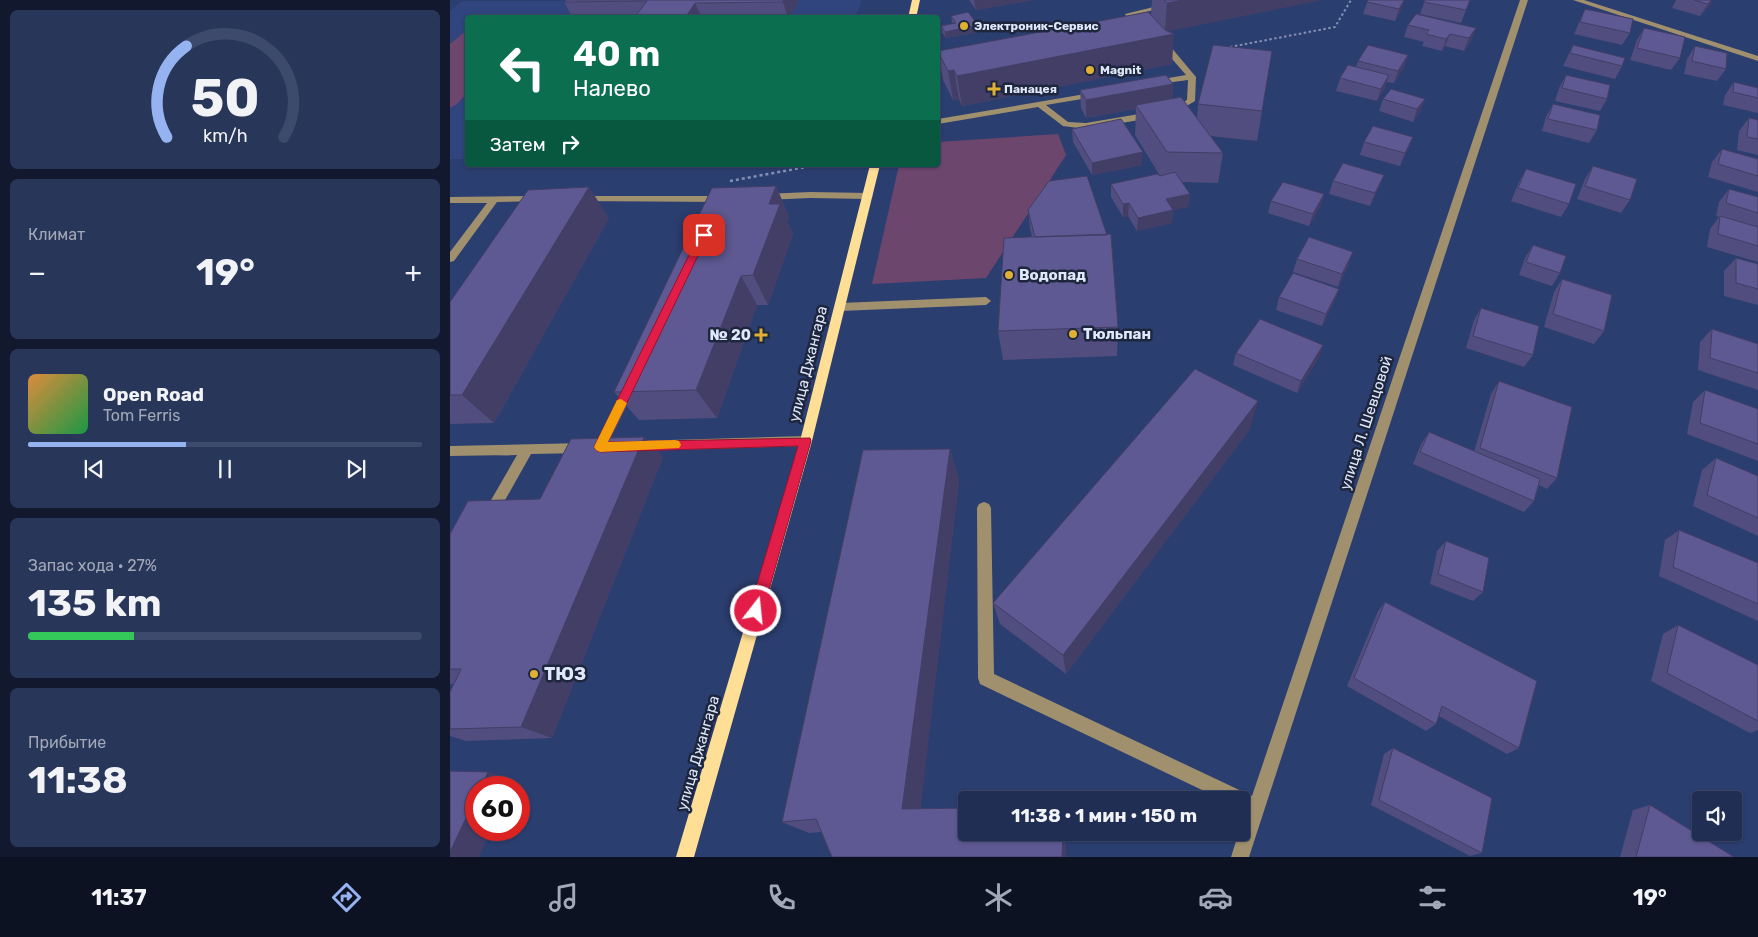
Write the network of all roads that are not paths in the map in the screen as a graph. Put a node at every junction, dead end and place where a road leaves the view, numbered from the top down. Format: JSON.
{"nodes":[{"id":1,"x":916,"y":0,"type":"edge"},
{"id":2,"x":1192,"y":0,"type":"edge"},
{"id":3,"x":1524,"y":0,"type":"edge"},
{"id":4,"x":1578,"y":0,"type":"edge"},
{"id":5,"x":913,"y":15,"type":"edge"},
{"id":6,"x":1127,"y":32,"type":"edge"},
{"id":7,"x":1144,"y":32,"type":"junction"},
{"id":8,"x":1758,"y":59,"type":"edge"},
{"id":9,"x":1192,"y":77,"type":"junction"},
{"id":10,"x":1144,"y":85,"type":"edge"},
{"id":11,"x":1106,"y":92,"type":"edge"},
{"id":12,"x":1040,"y":104,"type":"junction"},
{"id":13,"x":940,"y":122,"type":"edge"},
{"id":14,"x":875,"y":167,"type":"edge"},
{"id":15,"x":868,"y":196,"type":"junction"},
{"id":16,"x":751,"y":198,"type":"edge"},
{"id":17,"x":495,"y":199,"type":"junction"},
{"id":18,"x":543,"y":199,"type":"edge"},
{"id":19,"x":571,"y":199,"type":"edge"},
{"id":20,"x":450,"y":200,"type":"edge"},
{"id":21,"x":723,"y":202,"type":"edge"},
{"id":22,"x":450,"y":259,"type":"edge"},
{"id":23,"x":986,"y":301,"type":"dead end"},
{"id":24,"x":840,"y":307,"type":"junction"},
{"id":25,"x":634,"y":376,"type":"edge"},
{"id":26,"x":806,"y":441,"type":"junction"},
{"id":27,"x":600,"y":447,"type":"junction"},
{"id":28,"x":527,"y":449,"type":"junction"},
{"id":29,"x":450,"y":451,"type":"edge"},
{"id":30,"x":984,"y":508,"type":"dead end"},
{"id":31,"x":484,"y":524,"type":"edge"},
{"id":32,"x":1256,"y":807,"type":"junction"},
{"id":33,"x":685,"y":857,"type":"edge"},
{"id":34,"x":1240,"y":857,"type":"edge"}],
"edges":[{"from":1,"to":5,"type":"main road"},
{"from":2,"to":7,"type":"street"},
{"from":3,"to":32,"type":"street","name":"улица Л. Шевцовой"},
{"from":4,"to":8,"type":"street"},
{"from":6,"to":7,"type":"street"},
{"from":7,"to":9,"type":"street"},
{"from":9,"to":10,"type":"street"},
{"from":9,"to":12,"type":"street"},
{"from":11,"to":12,"type":"street"},
{"from":12,"to":13,"type":"street"},
{"from":14,"to":15,"type":"main road","name":"улица Джангара"},
{"from":15,"to":16,"type":"street"},
{"from":15,"to":24,"type":"main road","name":"улица Джангара"},
{"from":17,"to":18,"type":"street"},
{"from":17,"to":20,"type":"street"},
{"from":17,"to":22,"type":"street"},
{"from":19,"to":21,"type":"street"},
{"from":23,"to":24,"type":"street"},
{"from":24,"to":26,"type":"main road","name":"улица Джангара"},
{"from":25,"to":27,"type":"street"},
{"from":26,"to":27,"type":"street"},
{"from":26,"to":33,"type":"main road","name":"улица Джангара"},
{"from":27,"to":28,"type":"street"},
{"from":28,"to":29,"type":"street"},
{"from":28,"to":31,"type":"street"},
{"from":30,"to":32,"type":"street"},
{"from":32,"to":34,"type":"street","name":"улица Л. Шевцовой"}]}
